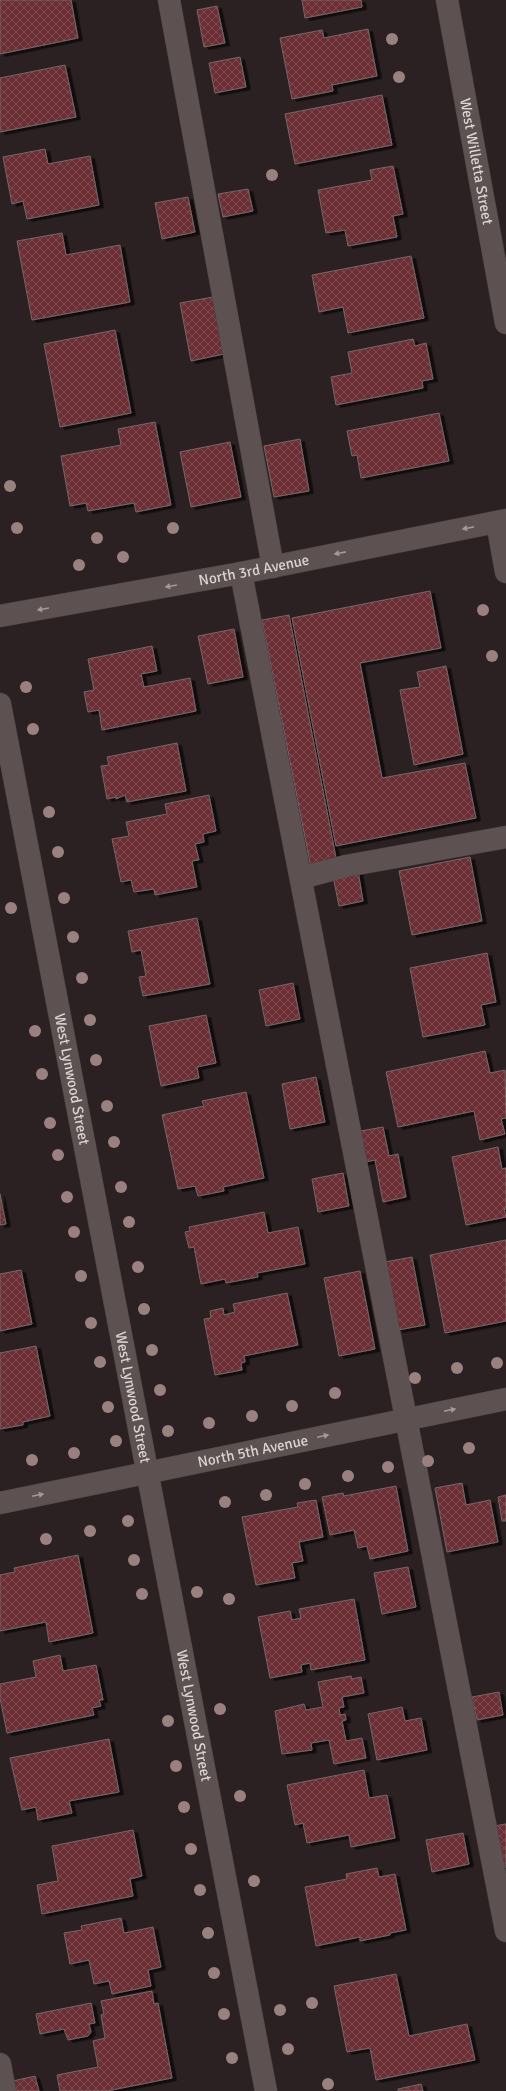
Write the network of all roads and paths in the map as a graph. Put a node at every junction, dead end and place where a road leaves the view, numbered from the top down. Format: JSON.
{"nodes":[{"id":1,"x":169,"y":0,"type":"edge"},
{"id":2,"x":447,"y":0,"type":"edge"},
{"id":3,"x":506,"y":323,"type":"edge"},
{"id":4,"x":501,"y":521,"type":"edge"},
{"id":5,"x":273,"y":567,"type":"junction"},
{"id":6,"x":506,"y":572,"type":"edge"},
{"id":7,"x":241,"y":573,"type":"junction"},
{"id":8,"x":0,"y":616,"type":"edge"},
{"id":9,"x":0,"y":704,"type":"edge"},
{"id":10,"x":506,"y":837,"type":"edge"},
{"id":11,"x":301,"y":878,"type":"junction"},
{"id":12,"x":506,"y":1399,"type":"edge"},
{"id":13,"x":405,"y":1419,"type":"junction"},
{"id":14,"x":147,"y":1473,"type":"junction"},
{"id":15,"x":0,"y":1503,"type":"edge"},
{"id":16,"x":506,"y":1931,"type":"edge"},
{"id":17,"x":0,"y":2064,"type":"edge"},
{"id":18,"x":5,"y":2091,"type":"edge"},
{"id":19,"x":266,"y":2091,"type":"edge"}],
"edges":[{"from":1,"to":5,"type":"street"},
{"from":2,"to":3,"type":"street","name":"West Willetta Street"},
{"from":4,"to":5,"type":"street","name":"North 3rd Avenue","one_way":true},
{"from":4,"to":6,"type":"street"},
{"from":5,"to":7,"type":"street","name":"North 3rd Avenue"},
{"from":7,"to":8,"type":"street","name":"North 3rd Avenue","one_way":true},
{"from":7,"to":11,"type":"street"},
{"from":9,"to":14,"type":"street","name":"West Lynwood Street"},
{"from":10,"to":11,"type":"street"},
{"from":11,"to":13,"type":"street"},
{"from":13,"to":12,"type":"street","name":"North 5th Avenue","one_way":true},
{"from":14,"to":13,"type":"street","name":"North 5th Avenue","one_way":true},
{"from":13,"to":16,"type":"street"},
{"from":15,"to":14,"type":"street","name":"North 5th Avenue","one_way":true},
{"from":14,"to":19,"type":"street","name":"West Lynwood Street"},
{"from":17,"to":18,"type":"street"}]}
